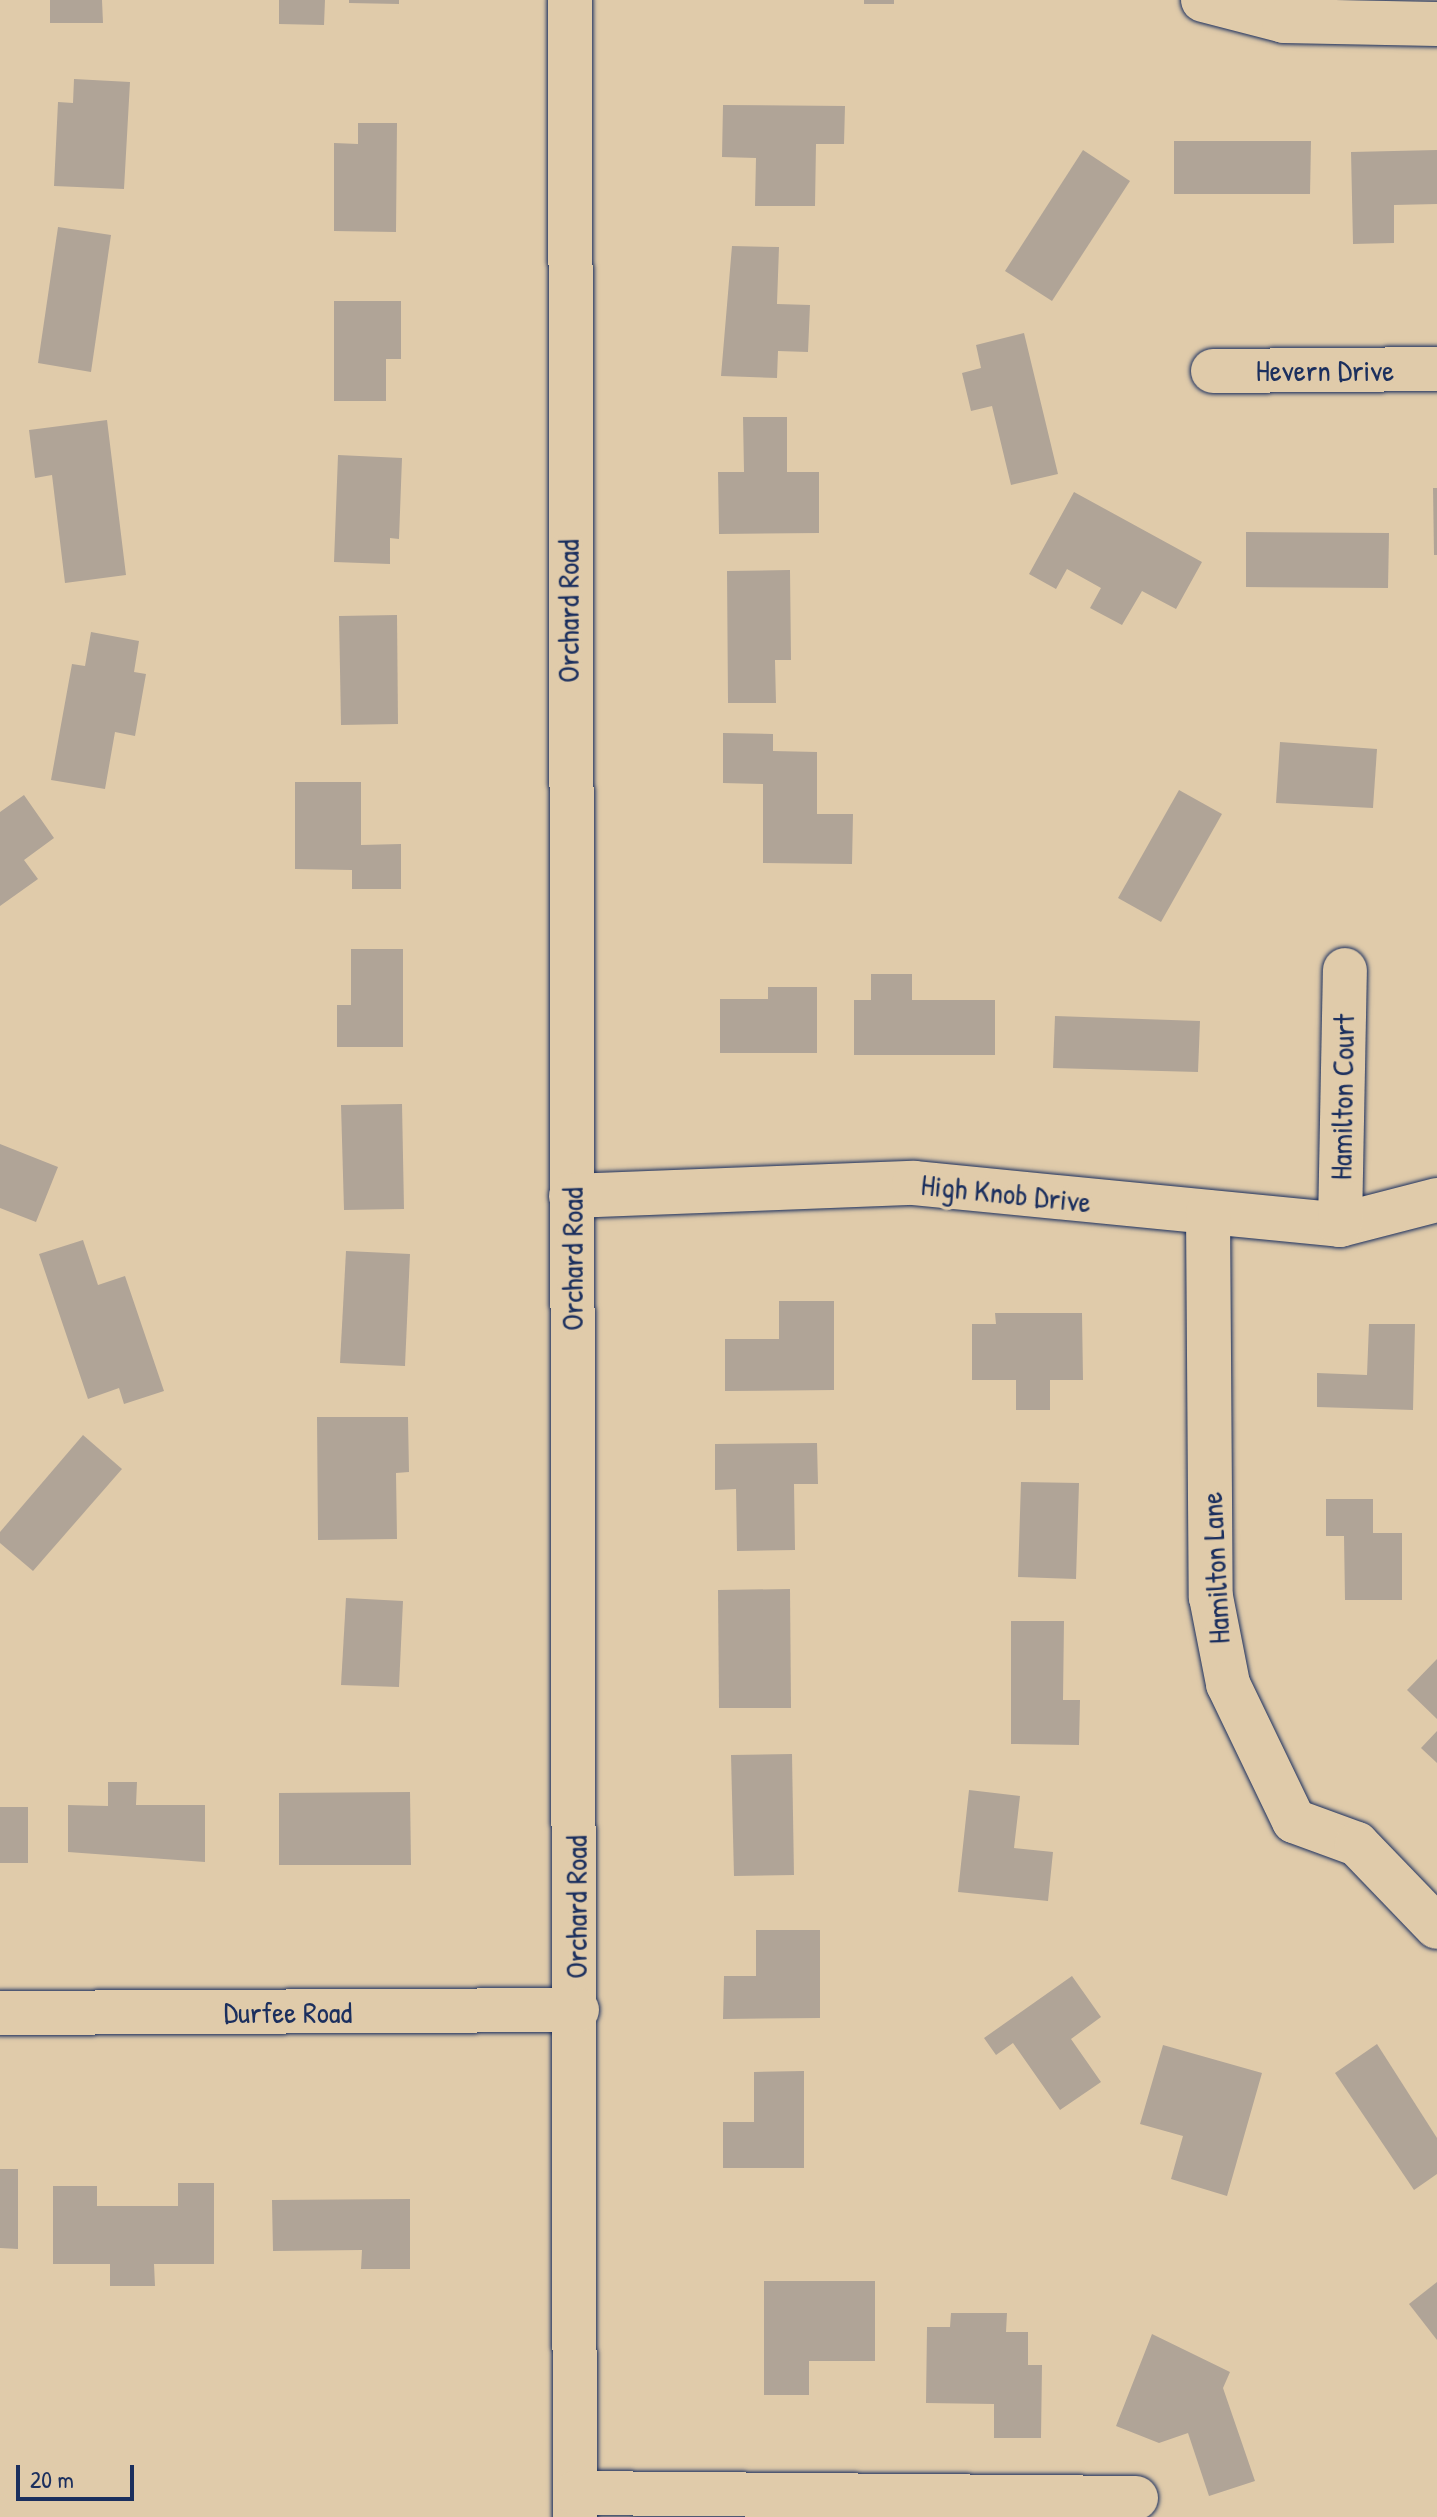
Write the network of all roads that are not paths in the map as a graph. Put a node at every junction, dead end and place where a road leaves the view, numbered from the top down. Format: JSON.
{"nodes":[{"id":1,"x":570,"y":0,"type":"edge"},
{"id":2,"x":1203,"y":0,"type":"edge"},
{"id":3,"x":1437,"y":24,"type":"edge"},
{"id":4,"x":1437,"y":369,"type":"edge"},
{"id":5,"x":1213,"y":371,"type":"dead end"},
{"id":6,"x":1345,"y":970,"type":"dead end"},
{"id":7,"x":571,"y":1196,"type":"junction"},
{"id":8,"x":1437,"y":1200,"type":"edge"},
{"id":9,"x":1208,"y":1212,"type":"junction"},
{"id":10,"x":1340,"y":1225,"type":"junction"},
{"id":11,"x":1437,"y":1927,"type":"edge"},
{"id":12,"x":577,"y":2010,"type":"junction"},
{"id":13,"x":0,"y":2013,"type":"edge"},
{"id":14,"x":1136,"y":2498,"type":"dead end"},
{"id":15,"x":575,"y":2505,"type":"edge"}],
"edges":[{"from":1,"to":7,"type":"street","name":"Orchard Road"},
{"from":2,"to":3,"type":"street"},
{"from":4,"to":5,"type":"street","name":"Hevern Drive"},
{"from":6,"to":10,"type":"street","name":"Hamilton Court"},
{"from":7,"to":9,"type":"street","name":"High Knob Drive"},
{"from":7,"to":12,"type":"street","name":"Orchard Road"},
{"from":8,"to":10,"type":"street","name":"High Knob Drive"},
{"from":9,"to":10,"type":"street","name":"High Knob Drive"},
{"from":9,"to":11,"type":"street","name":"Hamilton Lane"},
{"from":12,"to":13,"type":"street","name":"Durfee Road"},
{"from":12,"to":15,"type":"street","name":"Orchard Road"},
{"from":14,"to":15,"type":"street"}]}
